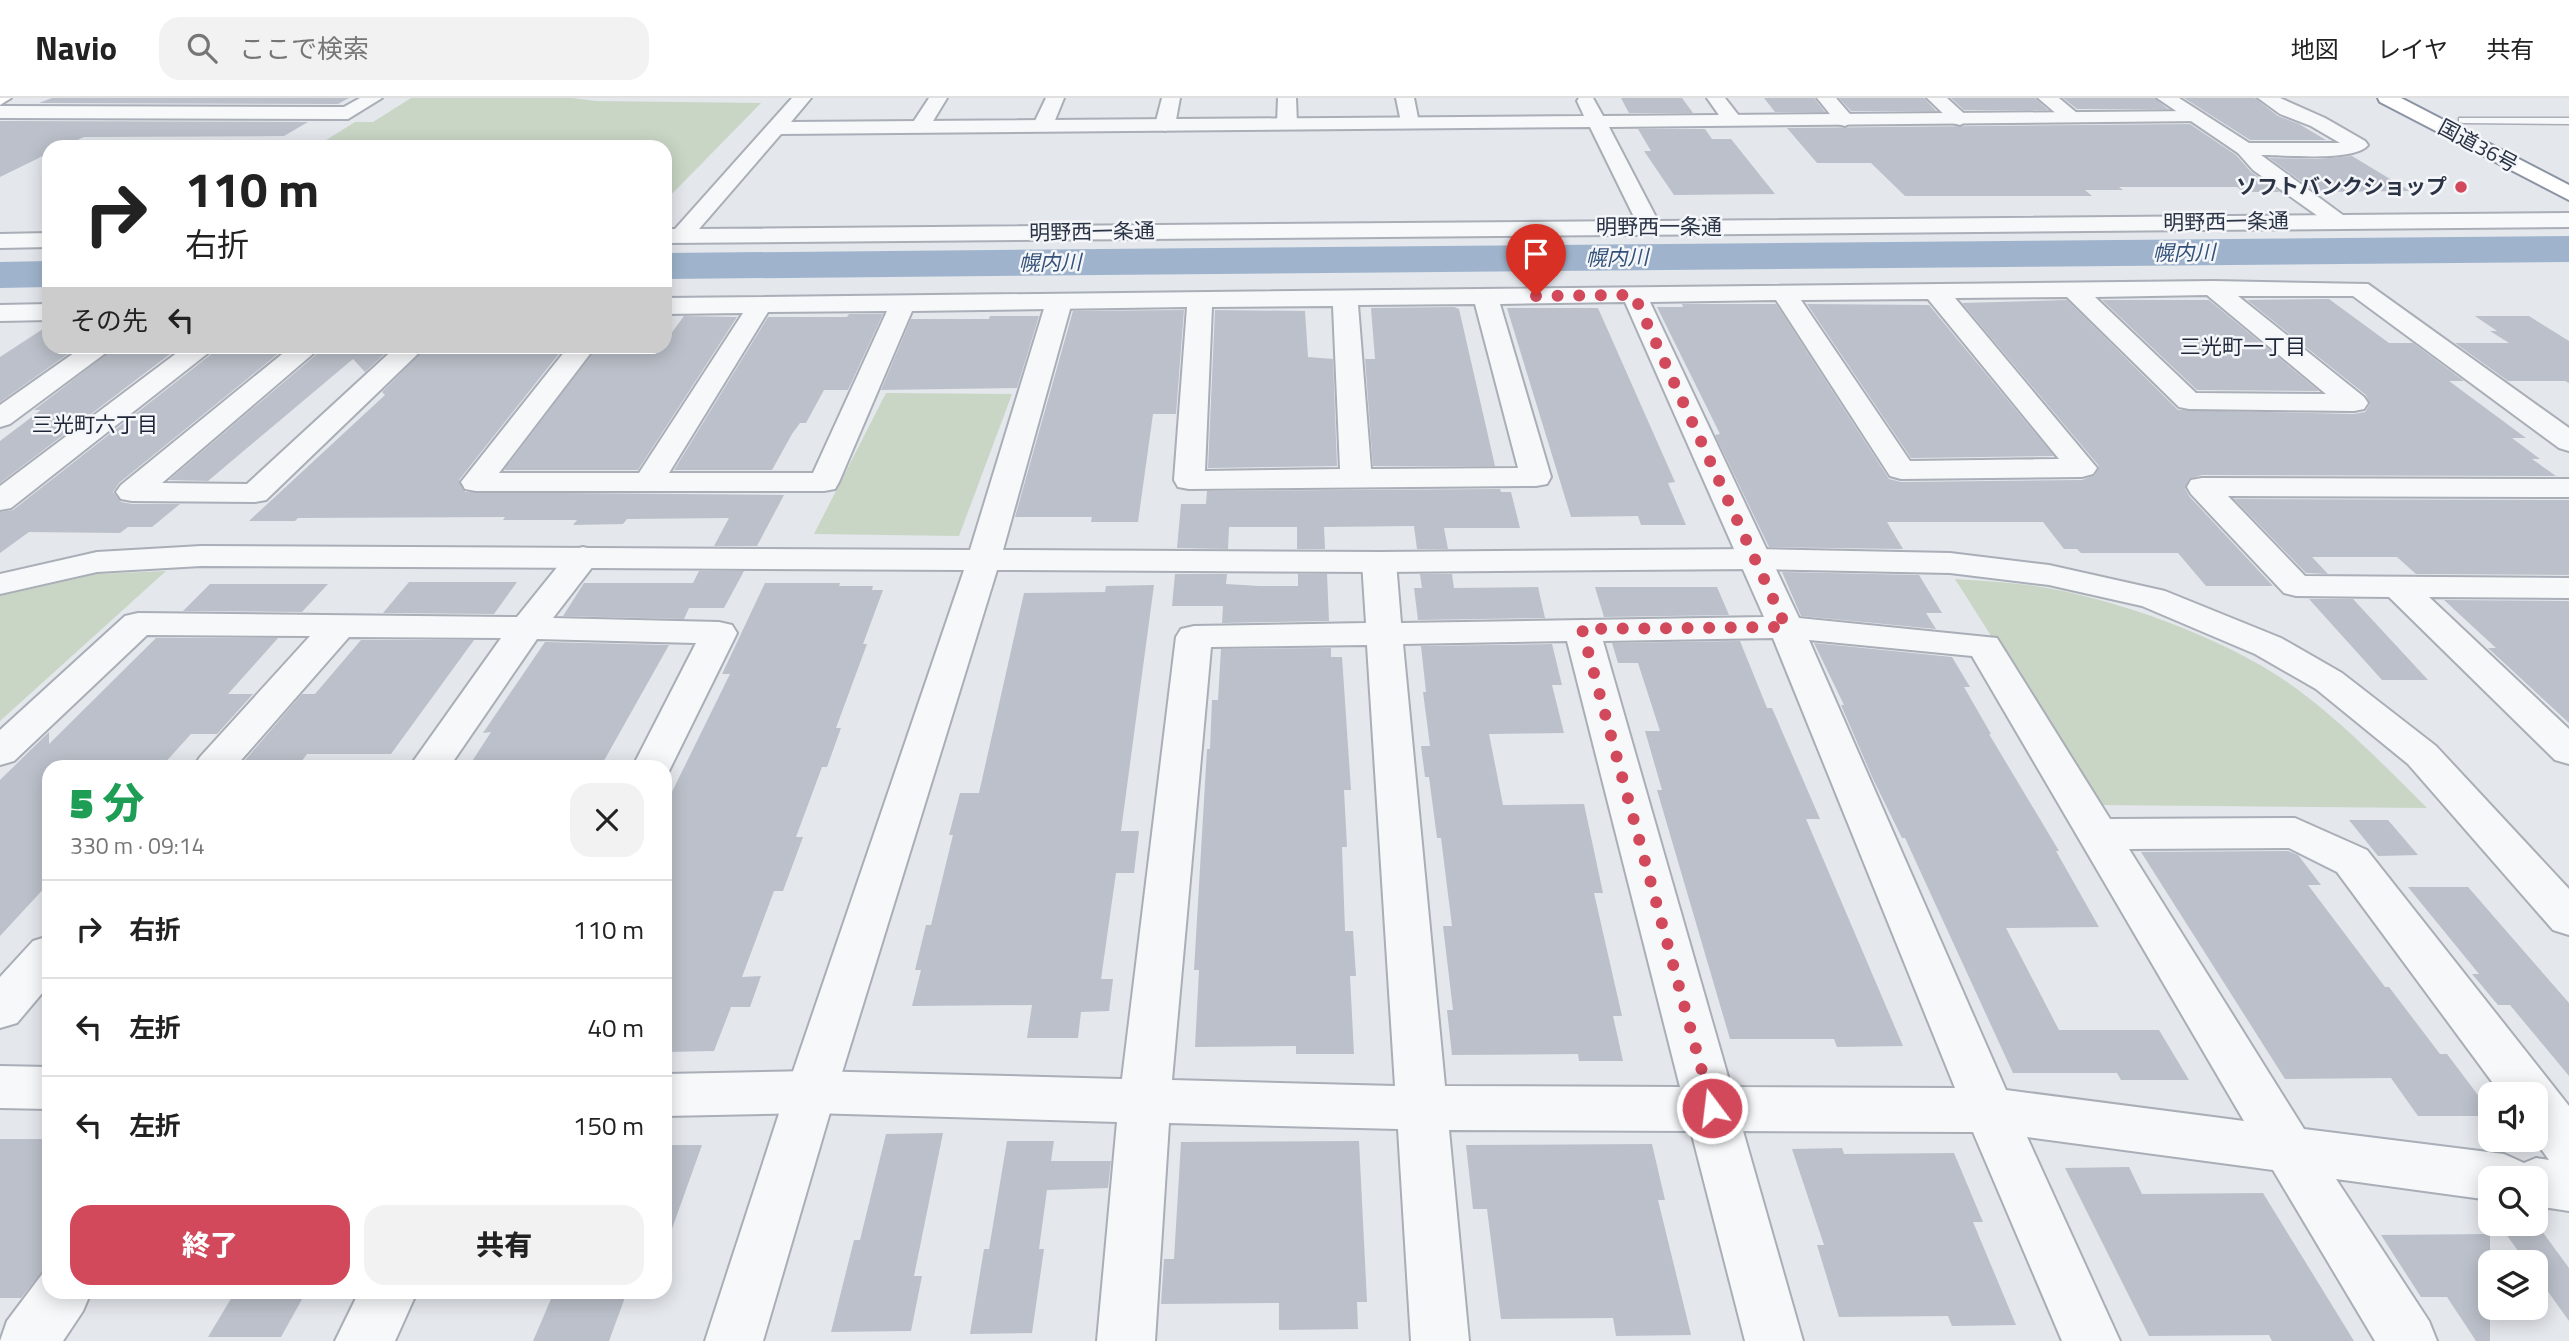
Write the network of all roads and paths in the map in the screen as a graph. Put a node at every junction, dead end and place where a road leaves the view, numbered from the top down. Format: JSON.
{"nodes":[{"id":1,"x":206,"y":98,"type":"edge"},
{"id":2,"x":373,"y":98,"type":"edge"},
{"id":3,"x":802,"y":98,"type":"edge"},
{"id":4,"x":939,"y":98,"type":"edge"},
{"id":5,"x":1055,"y":98,"type":"edge"},
{"id":6,"x":1171,"y":98,"type":"edge"},
{"id":7,"x":1287,"y":98,"type":"edge"},
{"id":8,"x":1405,"y":98,"type":"edge"},
{"id":9,"x":1585,"y":98,"type":"edge"},
{"id":10,"x":1716,"y":98,"type":"edge"},
{"id":11,"x":1826,"y":98,"type":"edge"},
{"id":12,"x":1936,"y":98,"type":"edge"},
{"id":13,"x":2047,"y":98,"type":"edge"},
{"id":14,"x":2166,"y":98,"type":"edge"},
{"id":15,"x":2267,"y":98,"type":"edge"},
{"id":16,"x":2387,"y":98,"type":"edge"},
{"id":17,"x":2419,"y":98,"type":"edge"},
{"id":18,"x":0,"y":112,"type":"edge"},
{"id":19,"x":178,"y":113,"type":"junction"},
{"id":20,"x":2195,"y":117,"type":"junction"},
{"id":21,"x":2073,"y":118,"type":"junction"},
{"id":22,"x":1960,"y":119,"type":"junction"},
{"id":23,"x":1845,"y":120,"type":"junction"},
{"id":24,"x":2463,"y":120,"type":"junction"},
{"id":25,"x":1733,"y":121,"type":"junction"},
{"id":26,"x":2569,"y":121,"type":"edge"},
{"id":27,"x":1596,"y":122,"type":"junction"},
{"id":28,"x":1409,"y":123,"type":"junction"},
{"id":29,"x":1287,"y":124,"type":"junction"},
{"id":30,"x":1044,"y":125,"type":"junction"},
{"id":31,"x":1165,"y":125,"type":"junction"},
{"id":32,"x":920,"y":127,"type":"junction"},
{"id":33,"x":776,"y":128,"type":"junction"},
{"id":34,"x":143,"y":131,"type":"dead end"},
{"id":35,"x":2245,"y":149,"type":"junction"},
{"id":36,"x":2569,"y":175,"type":"edge"},
{"id":37,"x":2569,"y":194,"type":"edge"},
{"id":38,"x":2569,"y":209,"type":"edge"},
{"id":39,"x":2332,"y":215,"type":"junction"},
{"id":40,"x":2569,"y":220,"type":"edge"},
{"id":41,"x":1647,"y":221,"type":"junction"},
{"id":42,"x":42,"y":228,"type":"edge"},
{"id":43,"x":0,"y":229,"type":"edge"},
{"id":44,"x":675,"y":230,"type":"edge"},
{"id":45,"x":42,"y":240,"type":"edge"},
{"id":46,"x":0,"y":241,"type":"edge"},
{"id":47,"x":2213,"y":288,"type":"junction"},
{"id":48,"x":2074,"y":290,"type":"junction"},
{"id":49,"x":1936,"y":292,"type":"junction"},
{"id":50,"x":1784,"y":293,"type":"junction"},
{"id":51,"x":1634,"y":295,"type":"junction"},
{"id":52,"x":1486,"y":297,"type":"junction"},
{"id":53,"x":1200,"y":299,"type":"junction"},
{"id":54,"x":1345,"y":299,"type":"junction"},
{"id":55,"x":1059,"y":302,"type":"junction"},
{"id":56,"x":903,"y":303,"type":"junction"},
{"id":57,"x":761,"y":304,"type":"junction"},
{"id":58,"x":672,"y":306,"type":"edge"},
{"id":59,"x":42,"y":312,"type":"edge"},
{"id":60,"x":0,"y":313,"type":"edge"},
{"id":61,"x":91,"y":354,"type":"edge"},
{"id":62,"x":193,"y":354,"type":"edge"},
{"id":63,"x":299,"y":354,"type":"edge"},
{"id":64,"x":404,"y":354,"type":"edge"},
{"id":65,"x":577,"y":354,"type":"edge"},
{"id":66,"x":0,"y":418,"type":"edge"},
{"id":67,"x":2569,"y":442,"type":"edge"},
{"id":68,"x":1356,"y":478,"type":"junction"},
{"id":69,"x":649,"y":481,"type":"junction"},
{"id":70,"x":2569,"y":488,"type":"edge"},
{"id":71,"x":0,"y":501,"type":"edge"},
{"id":72,"x":583,"y":557,"type":"junction"},
{"id":73,"x":984,"y":559,"type":"junction"},
{"id":74,"x":1755,"y":559,"type":"junction"},
{"id":75,"x":1379,"y":562,"type":"junction"},
{"id":76,"x":0,"y":584,"type":"edge"},
{"id":77,"x":2398,"y":587,"type":"junction"},
{"id":78,"x":2569,"y":588,"type":"edge"},
{"id":79,"x":339,"y":626,"type":"junction"},
{"id":80,"x":1786,"y":627,"type":"junction"},
{"id":81,"x":527,"y":628,"type":"junction"},
{"id":82,"x":1582,"y":629,"type":"junction"},
{"id":83,"x":1385,"y":632,"type":"junction"},
{"id":84,"x":2569,"y":751,"type":"edge"},
{"id":85,"x":0,"y":752,"type":"edge"},
{"id":86,"x":220,"y":760,"type":"edge"},
{"id":87,"x":434,"y":760,"type":"edge"},
{"id":88,"x":656,"y":760,"type":"edge"},
{"id":89,"x":2100,"y":834,"type":"junction"},
{"id":90,"x":2569,"y":918,"type":"edge"},
{"id":91,"x":42,"y":962,"type":"edge"},
{"id":92,"x":0,"y":1009,"type":"edge"},
{"id":93,"x":2521,"y":1082,"type":"edge"},
{"id":94,"x":0,"y":1087,"type":"edge"},
{"id":95,"x":42,"y":1088,"type":"edge"},
{"id":96,"x":810,"y":1092,"type":"junction"},
{"id":97,"x":672,"y":1095,"type":"edge"},
{"id":98,"x":1145,"y":1099,"type":"junction"},
{"id":99,"x":1423,"y":1108,"type":"junction"},
{"id":100,"x":1712,"y":1108,"type":"junction"},
{"id":101,"x":1989,"y":1111,"type":"junction"},
{"id":102,"x":2548,"y":1118,"type":"edge"},
{"id":103,"x":2569,"y":1146,"type":"edge"},
{"id":104,"x":2286,"y":1148,"type":"junction"},
{"id":105,"x":2478,"y":1174,"type":"edge"},
{"id":106,"x":2548,"y":1183,"type":"edge"},
{"id":107,"x":2569,"y":1186,"type":"edge"},
{"id":108,"x":58,"y":1299,"type":"edge"},
{"id":109,"x":385,"y":1299,"type":"edge"},
{"id":110,"x":28,"y":1341,"type":"edge"},
{"id":111,"x":364,"y":1341,"type":"edge"},
{"id":112,"x":734,"y":1341,"type":"edge"},
{"id":113,"x":1126,"y":1341,"type":"edge"},
{"id":114,"x":1440,"y":1341,"type":"edge"},
{"id":115,"x":1774,"y":1341,"type":"edge"},
{"id":116,"x":2091,"y":1341,"type":"edge"},
{"id":117,"x":2407,"y":1341,"type":"edge"}],
"edges":[{"from":1,"to":19,"type":"street"},
{"from":2,"to":19,"type":"street"},
{"from":3,"to":33,"type":"street"},
{"from":4,"to":32,"type":"street"},
{"from":5,"to":30,"type":"street"},
{"from":6,"to":31,"type":"street"},
{"from":7,"to":29,"type":"street"},
{"from":8,"to":28,"type":"street"},
{"from":9,"to":27,"type":"street"},
{"from":10,"to":25,"type":"street"},
{"from":11,"to":23,"type":"street"},
{"from":12,"to":22,"type":"street"},
{"from":13,"to":21,"type":"street"},
{"from":14,"to":20,"type":"street"},
{"from":15,"to":35,"type":"street"},
{"from":16,"to":37,"type":"highway","name":"国道36号"},
{"from":17,"to":24,"type":"highway","name":"国道36号"},
{"from":18,"to":19,"type":"street"},
{"from":19,"to":34,"type":"street"},
{"from":20,"to":21,"type":"street"},
{"from":20,"to":35,"type":"street"},
{"from":21,"to":22,"type":"street"},
{"from":22,"to":23,"type":"street"},
{"from":23,"to":25,"type":"street"},
{"from":24,"to":26,"type":"lane"},
{"from":24,"to":36,"type":"highway","name":"国道36号"},
{"from":25,"to":27,"type":"street"},
{"from":27,"to":28,"type":"street"},
{"from":27,"to":41,"type":"street"},
{"from":28,"to":29,"type":"street"},
{"from":29,"to":31,"type":"street"},
{"from":30,"to":31,"type":"street"},
{"from":30,"to":32,"type":"street"},
{"from":32,"to":33,"type":"street"},
{"from":33,"to":44,"type":"street"},
{"from":35,"to":39,"type":"street"},
{"from":38,"to":39,"type":"street","name":"明野西一条通"},
{"from":39,"to":40,"type":"street","name":"明野西一条通"},
{"from":39,"to":41,"type":"street","name":"明野西一条通"},
{"from":41,"to":44,"type":"street","name":"明野西一条通"},
{"from":42,"to":43,"type":"street"},
{"from":45,"to":46,"type":"street"},
{"from":47,"to":48,"type":"street"},
{"from":47,"to":48,"type":"street"},
{"from":47,"to":67,"type":"street"},
{"from":48,"to":49,"type":"street"},
{"from":49,"to":50,"type":"street"},
{"from":49,"to":50,"type":"street"},
{"from":50,"to":51,"type":"street"},
{"from":51,"to":52,"type":"street"},
{"from":51,"to":74,"type":"street"},
{"from":52,"to":54,"type":"street"},
{"from":52,"to":68,"type":"street"},
{"from":53,"to":54,"type":"street"},
{"from":53,"to":55,"type":"street"},
{"from":53,"to":68,"type":"street"},
{"from":54,"to":68,"type":"street"},
{"from":55,"to":56,"type":"street"},
{"from":55,"to":73,"type":"street"},
{"from":56,"to":57,"type":"street"},
{"from":56,"to":69,"type":"street"},
{"from":57,"to":58,"type":"street"},
{"from":57,"to":69,"type":"street"},
{"from":59,"to":60,"type":"street"},
{"from":61,"to":66,"type":"street"},
{"from":62,"to":71,"type":"street"},
{"from":63,"to":64,"type":"street"},
{"from":65,"to":69,"type":"street"},
{"from":70,"to":77,"type":"street"},
{"from":72,"to":73,"type":"street"},
{"from":72,"to":76,"type":"street"},
{"from":72,"to":81,"type":"street"},
{"from":73,"to":75,"type":"street"},
{"from":73,"to":96,"type":"street"},
{"from":74,"to":75,"type":"street"},
{"from":74,"to":80,"type":"street"},
{"from":74,"to":90,"type":"street"},
{"from":75,"to":83,"type":"street"},
{"from":77,"to":78,"type":"street"},
{"from":77,"to":84,"type":"street"},
{"from":79,"to":81,"type":"street"},
{"from":79,"to":85,"type":"street"},
{"from":79,"to":86,"type":"street"},
{"from":80,"to":82,"type":"street"},
{"from":80,"to":89,"type":"street"},
{"from":80,"to":101,"type":"street"},
{"from":81,"to":87,"type":"street"},
{"from":81,"to":88,"type":"street"},
{"from":82,"to":83,"type":"street"},
{"from":82,"to":100,"type":"street"},
{"from":83,"to":98,"type":"street"},
{"from":83,"to":99,"type":"street"},
{"from":89,"to":93,"type":"street"},
{"from":89,"to":104,"type":"street"},
{"from":91,"to":92,"type":"street"},
{"from":94,"to":95,"type":"street"},
{"from":96,"to":97,"type":"street"},
{"from":96,"to":98,"type":"street"},
{"from":96,"to":112,"type":"street"},
{"from":98,"to":99,"type":"street"},
{"from":98,"to":113,"type":"street"},
{"from":99,"to":100,"type":"street"},
{"from":99,"to":114,"type":"street"},
{"from":100,"to":101,"type":"street"},
{"from":100,"to":115,"type":"street"},
{"from":101,"to":104,"type":"street"},
{"from":101,"to":116,"type":"street"},
{"from":102,"to":103,"type":"street"},
{"from":104,"to":105,"type":"street"},
{"from":104,"to":117,"type":"street"},
{"from":106,"to":107,"type":"street"},
{"from":108,"to":110,"type":"street"},
{"from":109,"to":111,"type":"street"}]}
